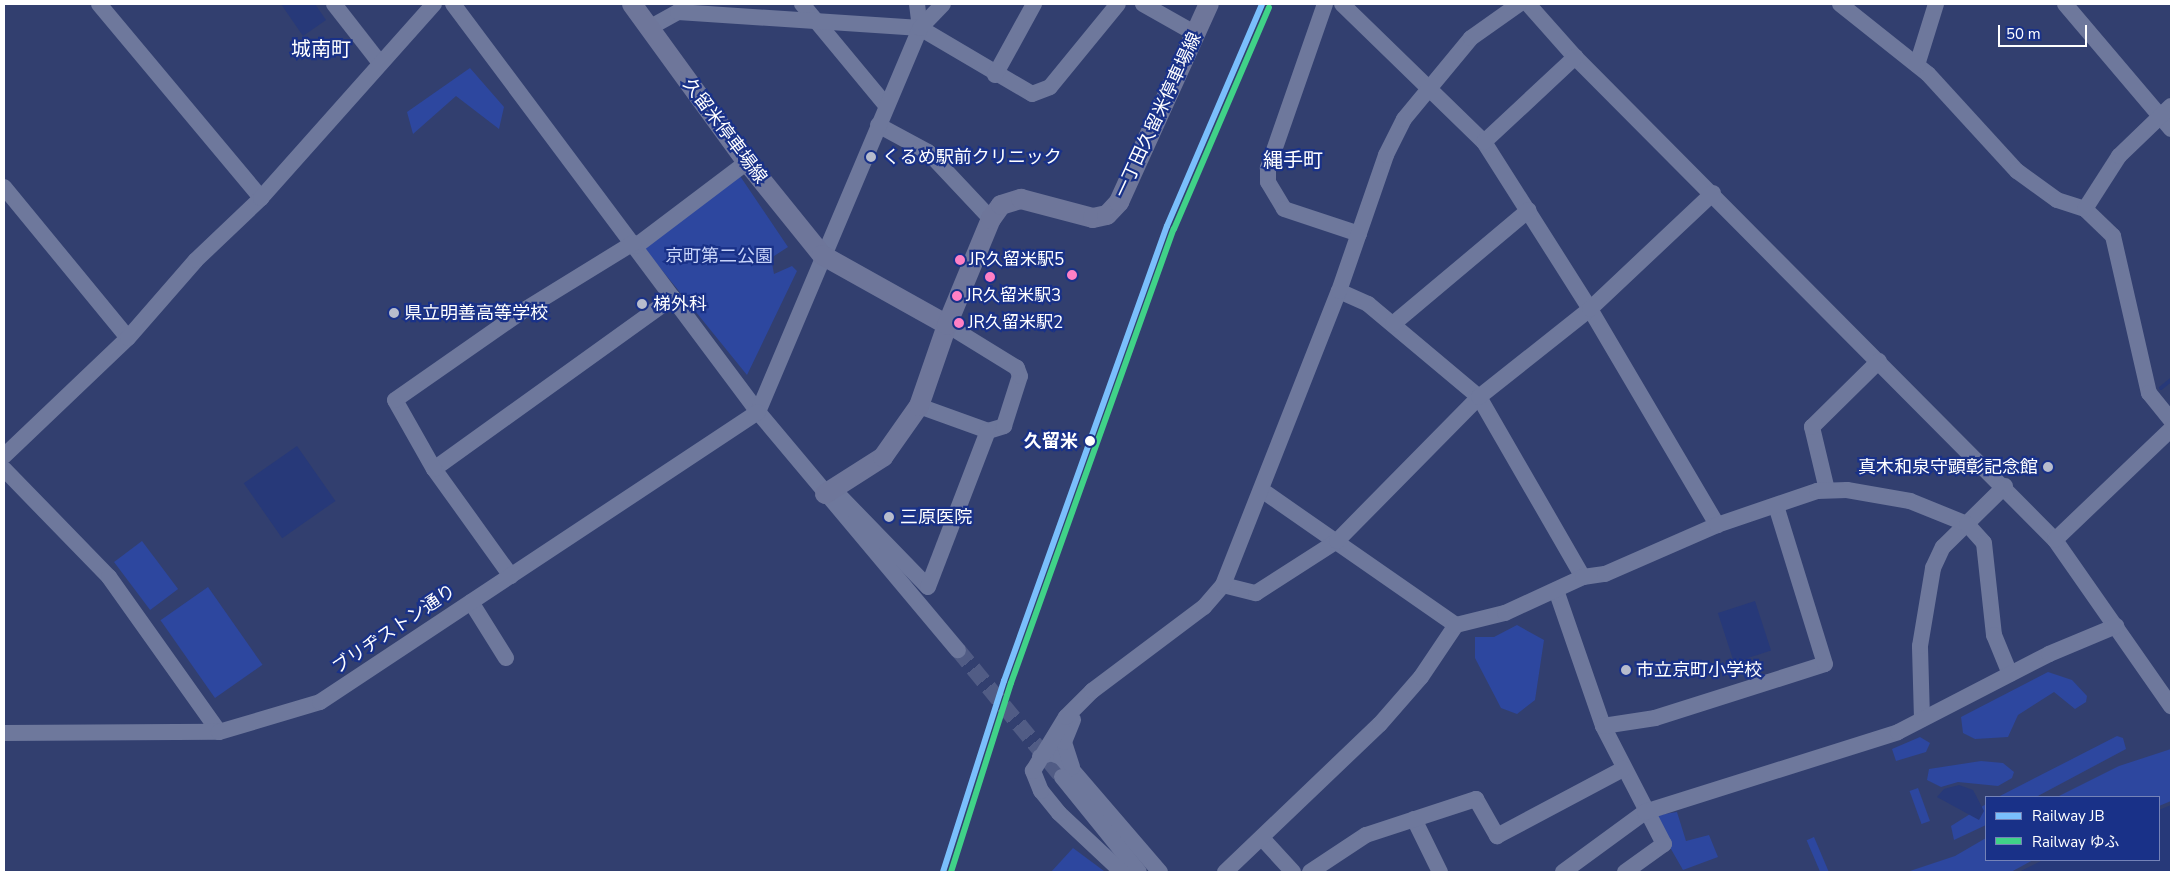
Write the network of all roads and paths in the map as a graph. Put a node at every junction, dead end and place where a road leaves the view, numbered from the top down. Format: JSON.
{"nodes":[{"id":1,"x":98,"y":4,"type":"edge"},
{"id":2,"x":334,"y":4,"type":"edge"},
{"id":3,"x":434,"y":4,"type":"edge"},
{"id":4,"x":453,"y":4,"type":"edge"},
{"id":5,"x":632,"y":4,"type":"edge"},
{"id":6,"x":802,"y":4,"type":"edge"},
{"id":7,"x":918,"y":4,"type":"edge"},
{"id":8,"x":942,"y":4,"type":"edge"},
{"id":9,"x":1034,"y":4,"type":"edge"},
{"id":10,"x":1116,"y":4,"type":"edge"},
{"id":11,"x":1143,"y":4,"type":"edge"},
{"id":12,"x":1209,"y":4,"type":"edge"},
{"id":13,"x":1325,"y":4,"type":"edge"},
{"id":14,"x":1342,"y":4,"type":"edge"},
{"id":15,"x":1519,"y":4,"type":"edge"},
{"id":16,"x":1528,"y":4,"type":"edge"},
{"id":17,"x":1840,"y":4,"type":"edge"},
{"id":18,"x":1936,"y":4,"type":"edge"},
{"id":19,"x":2065,"y":4,"type":"edge"},
{"id":20,"x":820,"y":20,"type":"junction"},
{"id":21,"x":649,"y":28,"type":"junction"},
{"id":22,"x":920,"y":28,"type":"junction"},
{"id":23,"x":1196,"y":34,"type":"junction"},
{"id":24,"x":1575,"y":58,"type":"junction"},
{"id":25,"x":380,"y":62,"type":"junction"},
{"id":26,"x":1917,"y":65,"type":"junction"},
{"id":27,"x":995,"y":75,"type":"junction"},
{"id":28,"x":1427,"y":87,"type":"junction"},
{"id":29,"x":886,"y":105,"type":"junction"},
{"id":30,"x":2166,"y":111,"type":"edge"},
{"id":31,"x":878,"y":125,"type":"junction"},
{"id":32,"x":2171,"y":129,"type":"edge"},
{"id":33,"x":1484,"y":142,"type":"junction"},
{"id":34,"x":747,"y":162,"type":"junction"},
{"id":35,"x":4,"y":187,"type":"edge"},
{"id":36,"x":1713,"y":193,"type":"junction"},
{"id":37,"x":261,"y":198,"type":"junction"},
{"id":38,"x":2085,"y":209,"type":"junction"},
{"id":39,"x":1529,"y":210,"type":"junction"},
{"id":40,"x":991,"y":219,"type":"junction"},
{"id":41,"x":1359,"y":234,"type":"junction"},
{"id":42,"x":634,"y":245,"type":"junction"},
{"id":43,"x":822,"y":255,"type":"junction"},
{"id":44,"x":1339,"y":291,"type":"junction"},
{"id":45,"x":673,"y":297,"type":"junction"},
{"id":46,"x":1590,"y":309,"type":"junction"},
{"id":47,"x":1393,"y":324,"type":"junction"},
{"id":48,"x":947,"y":325,"type":"junction"},
{"id":49,"x":128,"y":338,"type":"junction"},
{"id":50,"x":1879,"y":361,"type":"junction"},
{"id":51,"x":1479,"y":397,"type":"junction"},
{"id":52,"x":919,"y":406,"type":"junction"},
{"id":53,"x":758,"y":412,"type":"junction"},
{"id":54,"x":2171,"y":420,"type":"edge"},
{"id":55,"x":2171,"y":429,"type":"edge"},
{"id":56,"x":988,"y":431,"type":"junction"},
{"id":57,"x":4,"y":456,"type":"edge"},
{"id":58,"x":434,"y":468,"type":"junction"},
{"id":59,"x":4,"y":469,"type":"edge"},
{"id":60,"x":2005,"y":486,"type":"junction"},
{"id":61,"x":1827,"y":490,"type":"junction"},
{"id":62,"x":829,"y":491,"type":"junction"},
{"id":63,"x":1263,"y":491,"type":"junction"},
{"id":64,"x":1776,"y":506,"type":"junction"},
{"id":65,"x":1967,"y":524,"type":"junction"},
{"id":66,"x":1716,"y":525,"type":"junction"},
{"id":67,"x":2056,"y":540,"type":"junction"},
{"id":68,"x":1336,"y":541,"type":"junction"},
{"id":69,"x":511,"y":576,"type":"junction"},
{"id":70,"x":1584,"y":577,"type":"junction"},
{"id":71,"x":1223,"y":585,"type":"junction"},
{"id":72,"x":1556,"y":590,"type":"junction"},
{"id":73,"x":471,"y":602,"type":"junction"},
{"id":74,"x":1456,"y":625,"type":"junction"},
{"id":75,"x":2116,"y":626,"type":"junction"},
{"id":76,"x":958,"y":650,"type":"tunnel mouth"},
{"id":77,"x":506,"y":658,"type":"dead end"},
{"id":78,"x":2010,"y":674,"type":"junction"},
{"id":79,"x":1092,"y":691,"type":"junction"},
{"id":80,"x":2171,"y":706,"type":"edge"},
{"id":81,"x":1922,"y":719,"type":"junction"},
{"id":82,"x":1603,"y":726,"type":"junction"},
{"id":83,"x":219,"y":732,"type":"junction"},
{"id":84,"x":4,"y":733,"type":"edge"},
{"id":85,"x":1036,"y":764,"type":"junction"},
{"id":86,"x":1623,"y":769,"type":"junction"},
{"id":87,"x":1068,"y":775,"type":"junction"},
{"id":88,"x":1645,"y":812,"type":"junction"},
{"id":89,"x":1414,"y":819,"type":"junction"},
{"id":90,"x":1262,"y":838,"type":"junction"},
{"id":91,"x":1122,"y":872,"type":"edge"},
{"id":92,"x":1139,"y":872,"type":"edge"},
{"id":93,"x":1160,"y":872,"type":"edge"},
{"id":94,"x":1225,"y":872,"type":"edge"},
{"id":95,"x":1293,"y":872,"type":"edge"},
{"id":96,"x":1310,"y":872,"type":"edge"},
{"id":97,"x":1440,"y":872,"type":"edge"},
{"id":98,"x":1563,"y":872,"type":"edge"},
{"id":99,"x":1625,"y":872,"type":"edge"}],
"edges":[{"from":1,"to":37,"type":"street"},
{"from":2,"to":25,"type":"street"},
{"from":3,"to":25,"type":"street"},
{"from":4,"to":42,"type":"street"},
{"from":5,"to":21,"type":"main road","name":"久留米停車場線"},
{"from":6,"to":20,"type":"street"},
{"from":7,"to":22,"type":"street"},
{"from":8,"to":22,"type":"street"},
{"from":9,"to":27,"type":"street"},
{"from":10,"to":27,"type":"street"},
{"from":11,"to":23,"type":"street"},
{"from":12,"to":23,"type":"main road","name":"一丁田久留米停車場線"},
{"from":13,"to":41,"type":"street"},
{"from":14,"to":28,"type":"street"},
{"from":15,"to":28,"type":"street"},
{"from":16,"to":24,"type":"street"},
{"from":17,"to":26,"type":"street"},
{"from":18,"to":26,"type":"street"},
{"from":19,"to":30,"type":"street"},
{"from":20,"to":21,"type":"street"},
{"from":20,"to":22,"type":"street"},
{"from":20,"to":29,"type":"street"},
{"from":21,"to":34,"type":"main road","name":"久留米停車場線"},
{"from":22,"to":27,"type":"street"},
{"from":22,"to":29,"type":"street"},
{"from":23,"to":40,"type":"main road","name":"一丁田久留米停車場線"},
{"from":24,"to":33,"type":"street"},
{"from":24,"to":36,"type":"street"},
{"from":25,"to":37,"type":"street"},
{"from":26,"to":38,"type":"street"},
{"from":28,"to":33,"type":"street"},
{"from":28,"to":41,"type":"street"},
{"from":29,"to":31,"type":"street"},
{"from":30,"to":32,"type":"street"},
{"from":30,"to":38,"type":"street"},
{"from":31,"to":40,"type":"street"},
{"from":31,"to":43,"type":"street"},
{"from":33,"to":39,"type":"street"},
{"from":34,"to":42,"type":"street"},
{"from":34,"to":43,"type":"main road","name":"久留米停車場線"},
{"from":35,"to":49,"type":"street"},
{"from":36,"to":46,"type":"street"},
{"from":36,"to":50,"type":"street"},
{"from":37,"to":49,"type":"street"},
{"from":38,"to":54,"type":"street"},
{"from":39,"to":46,"type":"street"},
{"from":39,"to":47,"type":"street"},
{"from":40,"to":48,"type":"main road","name":"一丁田久留米停車場線"},
{"from":41,"to":44,"type":"street"},
{"from":42,"to":45,"type":"street"},
{"from":42,"to":58,"type":"street"},
{"from":43,"to":48,"type":"main road"},
{"from":43,"to":53,"type":"street"},
{"from":44,"to":47,"type":"street"},
{"from":44,"to":63,"type":"street"},
{"from":45,"to":53,"type":"street"},
{"from":45,"to":58,"type":"street"},
{"from":46,"to":51,"type":"street"},
{"from":46,"to":66,"type":"street"},
{"from":47,"to":51,"type":"street"},
{"from":48,"to":52,"type":"main road","name":"一丁田久留米停車場線"},
{"from":48,"to":56,"type":"street"},
{"from":49,"to":57,"type":"street"},
{"from":50,"to":60,"type":"street"},
{"from":50,"to":61,"type":"street"},
{"from":51,"to":68,"type":"street"},
{"from":51,"to":70,"type":"street"},
{"from":52,"to":56,"type":"street"},
{"from":52,"to":62,"type":"main road","name":"一丁田久留米停車場線"},
{"from":53,"to":62,"type":"street"},
{"from":53,"to":69,"type":"street","name":"ブリヂストン通り"},
{"from":55,"to":67,"type":"street"},
{"from":56,"to":62,"type":"street"},
{"from":58,"to":69,"type":"street"},
{"from":59,"to":83,"type":"street"},
{"from":60,"to":65,"type":"street"},
{"from":60,"to":67,"type":"street"},
{"from":61,"to":64,"type":"street"},
{"from":61,"to":65,"type":"street"},
{"from":62,"to":76,"type":"street"},
{"from":63,"to":68,"type":"street"},
{"from":63,"to":71,"type":"street"},
{"from":64,"to":66,"type":"street"},
{"from":64,"to":82,"type":"street"},
{"from":65,"to":78,"type":"street"},
{"from":65,"to":81,"type":"street"},
{"from":66,"to":70,"type":"street"},
{"from":67,"to":75,"type":"street"},
{"from":68,"to":71,"type":"street"},
{"from":68,"to":74,"type":"street"},
{"from":69,"to":73,"type":"street","name":"ブリヂストン通り"},
{"from":70,"to":72,"type":"street"},
{"from":71,"to":79,"type":"street"},
{"from":72,"to":74,"type":"street"},
{"from":72,"to":82,"type":"street"},
{"from":73,"to":77,"type":"street"},
{"from":73,"to":83,"type":"street","name":"ブリヂストン通り"},
{"from":74,"to":90,"type":"street"},
{"from":75,"to":78,"type":"street"},
{"from":75,"to":80,"type":"street"},
{"from":78,"to":81,"type":"street"},
{"from":79,"to":85,"type":"street"},
{"from":79,"to":87,"type":"street"},
{"from":81,"to":88,"type":"street"},
{"from":82,"to":86,"type":"street"},
{"from":83,"to":84,"type":"street","name":"ブリヂストン通り"},
{"from":85,"to":87,"type":"street"},
{"from":85,"to":91,"type":"street"},
{"from":86,"to":88,"type":"street"},
{"from":86,"to":89,"type":"street"},
{"from":87,"to":92,"type":"street"},
{"from":87,"to":93,"type":"street"},
{"from":88,"to":98,"type":"street"},
{"from":88,"to":99,"type":"street"},
{"from":89,"to":96,"type":"street"},
{"from":89,"to":97,"type":"street"},
{"from":90,"to":94,"type":"street"},
{"from":90,"to":95,"type":"street"}]}
